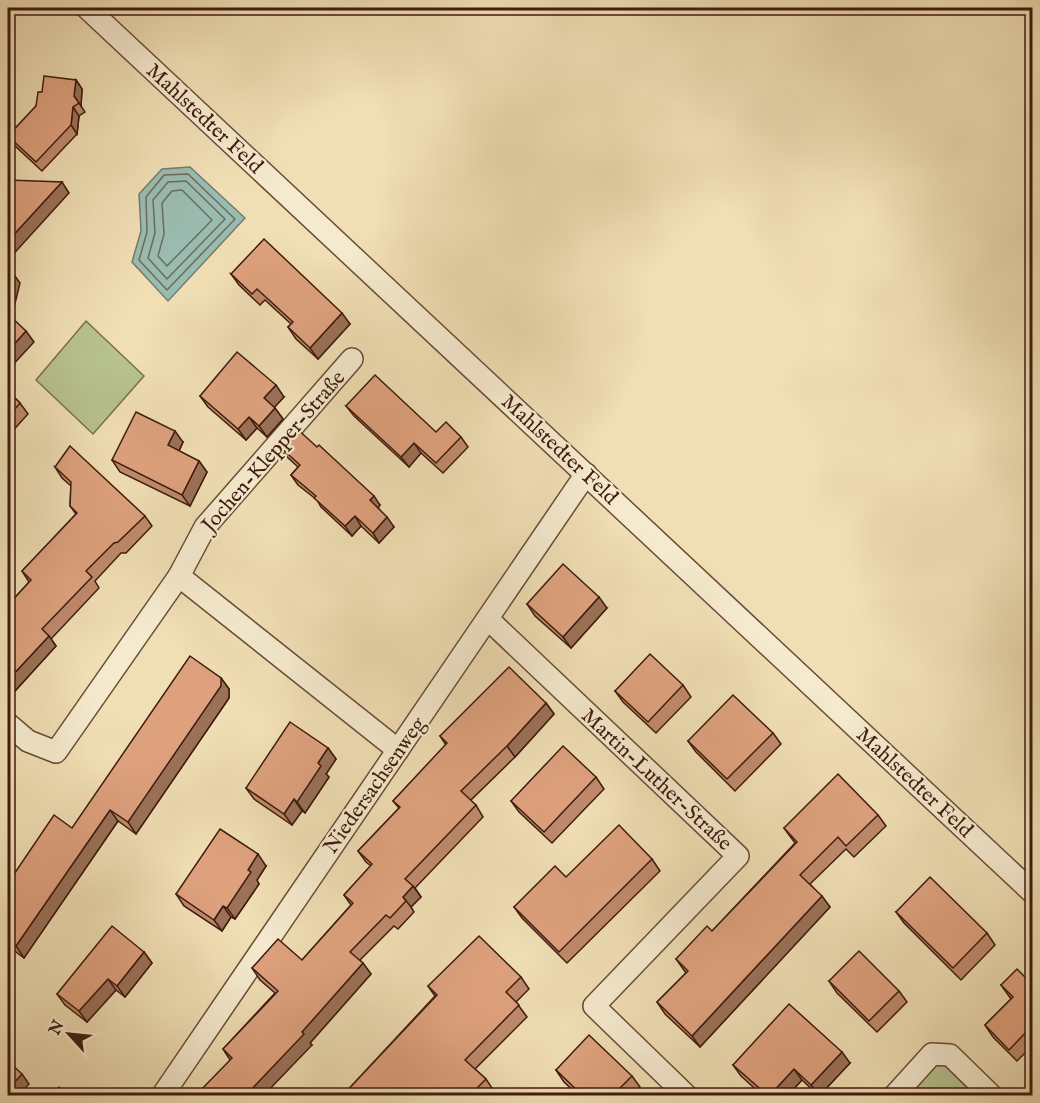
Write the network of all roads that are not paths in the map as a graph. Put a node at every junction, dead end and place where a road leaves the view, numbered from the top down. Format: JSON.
{"nodes":[{"id":1,"x":87,"y":8,"type":"edge"},
{"id":2,"x":352,"y":359,"type":"dead end"},
{"id":3,"x":586,"y":474,"type":"junction"},
{"id":4,"x":179,"y":576,"type":"junction"},
{"id":5,"x":488,"y":619,"type":"junction"},
{"id":6,"x":8,"y":724,"type":"edge"},
{"id":7,"x":398,"y":750,"type":"junction"},
{"id":8,"x":1032,"y":892,"type":"edge"},
{"id":9,"x":162,"y":1095,"type":"edge"},
{"id":10,"x":687,"y":1095,"type":"edge"},
{"id":11,"x":894,"y":1095,"type":"edge"},
{"id":12,"x":992,"y":1095,"type":"edge"}],
"edges":[{"from":1,"to":3,"type":"street","name":"Mahlstedter Feld"},
{"from":2,"to":4,"type":"street","name":"Jochen-Klepper-Straße"},
{"from":3,"to":5,"type":"street","name":"Niedersachsenweg"},
{"from":3,"to":8,"type":"street","name":"Mahlstedter Feld"},
{"from":4,"to":6,"type":"street","name":"Jochen-Klepper-Straße"},
{"from":4,"to":7,"type":"street"},
{"from":5,"to":7,"type":"street","name":"Niedersachsenweg"},
{"from":5,"to":10,"type":"street","name":"Martin-Luther-Straße"},
{"from":7,"to":9,"type":"street","name":"Niedersachsenweg"},
{"from":11,"to":12,"type":"street"}]}
